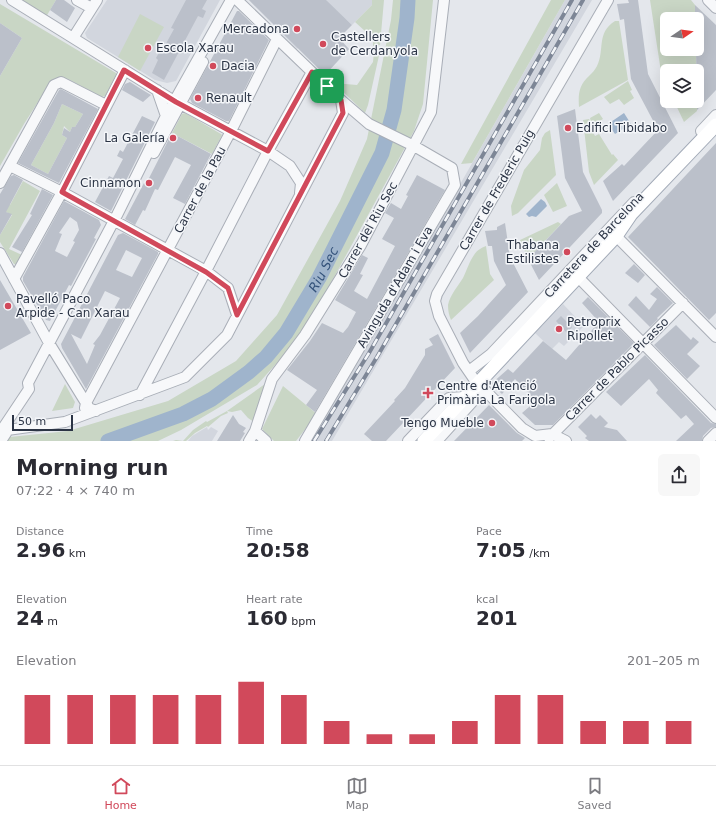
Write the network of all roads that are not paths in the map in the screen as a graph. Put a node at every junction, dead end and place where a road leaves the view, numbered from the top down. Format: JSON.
{"nodes":[{"id":1,"x":12,"y":0,"type":"edge"},
{"id":2,"x":78,"y":0,"type":"edge"},
{"id":3,"x":231,"y":0,"type":"edge"},
{"id":4,"x":237,"y":0,"type":"edge"},
{"id":5,"x":444,"y":0,"type":"edge"},
{"id":6,"x":608,"y":0,"type":"edge"},
{"id":7,"x":93,"y":3,"type":"edge"},
{"id":8,"x":219,"y":21,"type":"junction"},
{"id":9,"x":73,"y":38,"type":"junction"},
{"id":10,"x":277,"y":39,"type":"junction"},
{"id":11,"x":205,"y":45,"type":"junction"},
{"id":12,"x":124,"y":70,"type":"junction"},
{"id":13,"x":312,"y":72,"type":"junction"},
{"id":14,"x":184,"y":83,"type":"junction"},
{"id":15,"x":159,"y":89,"type":"junction"},
{"id":16,"x":341,"y":100,"type":"junction"},
{"id":17,"x":175,"y":102,"type":"junction"},
{"id":18,"x":106,"y":105,"type":"junction"},
{"id":19,"x":716,"y":115,"type":"edge"},
{"id":20,"x":166,"y":116,"type":"junction"},
{"id":21,"x":716,"y":125,"type":"edge"},
{"id":22,"x":231,"y":131,"type":"junction"},
{"id":23,"x":716,"y":133,"type":"edge"},
{"id":24,"x":413,"y":146,"type":"junction"},
{"id":25,"x":268,"y":151,"type":"junction"},
{"id":26,"x":10,"y":166,"type":"junction"},
{"id":27,"x":133,"y":182,"type":"junction"},
{"id":28,"x":0,"y":183,"type":"edge"},
{"id":29,"x":62,"y":192,"type":"junction"},
{"id":30,"x":300,"y":195,"type":"junction"},
{"id":31,"x":113,"y":222,"type":"junction"},
{"id":32,"x":616,"y":236,"type":"junction"},
{"id":33,"x":168,"y":251,"type":"junction"},
{"id":34,"x":0,"y":253,"type":"edge"},
{"id":35,"x":206,"y":272,"type":"junction"},
{"id":36,"x":578,"y":277,"type":"junction"},
{"id":37,"x":14,"y":279,"type":"junction"},
{"id":38,"x":683,"y":303,"type":"junction"},
{"id":39,"x":237,"y":315,"type":"junction"},
{"id":40,"x":716,"y":337,"type":"edge"},
{"id":41,"x":49,"y":343,"type":"junction"},
{"id":42,"x":643,"y":343,"type":"junction"},
{"id":43,"x":469,"y":371,"type":"junction"},
{"id":44,"x":481,"y":386,"type":"junction"},
{"id":45,"x":29,"y":389,"type":"junction"},
{"id":46,"x":140,"y":395,"type":"junction"},
{"id":47,"x":464,"y":397,"type":"junction"},
{"id":48,"x":86,"y":404,"type":"junction"},
{"id":49,"x":96,"y":411,"type":"junction"},
{"id":50,"x":83,"y":415,"type":"junction"},
{"id":51,"x":716,"y":418,"type":"edge"},
{"id":52,"x":256,"y":431,"type":"junction"},
{"id":53,"x":2,"y":433,"type":"edge"},
{"id":54,"x":716,"y":433,"type":"edge"},
{"id":55,"x":549,"y":438,"type":"edge"},
{"id":56,"x":249,"y":441,"type":"edge"},
{"id":57,"x":266,"y":441,"type":"edge"},
{"id":58,"x":306,"y":441,"type":"edge"},
{"id":59,"x":408,"y":441,"type":"edge"},
{"id":60,"x":424,"y":441,"type":"edge"},
{"id":61,"x":437,"y":441,"type":"edge"},
{"id":62,"x":566,"y":441,"type":"edge"},
{"id":63,"x":708,"y":441,"type":"edge"}],
"edges":[{"from":1,"to":9,"type":"street"},
{"from":2,"to":7,"type":"street"},
{"from":3,"to":8,"type":"street"},
{"from":4,"to":10,"type":"street","name":"Avinguda d'Adam i Eva"},
{"from":5,"to":24,"type":"street","name":"Carrer del Riu Sec"},
{"from":6,"to":43,"type":"street","name":"Carrer de Frederic Puig"},
{"from":7,"to":9,"type":"street"},
{"from":8,"to":11,"type":"street"},
{"from":8,"to":17,"type":"street"},
{"from":9,"to":12,"type":"street"},
{"from":10,"to":13,"type":"street","name":"Avinguda d'Adam i Eva"},
{"from":10,"to":22,"type":"street","name":"Carrer de la Pau"},
{"from":11,"to":14,"type":"street"},
{"from":11,"to":17,"type":"street"},
{"from":12,"to":15,"type":"street"},
{"from":12,"to":18,"type":"street"},
{"from":13,"to":16,"type":"street","name":"Avinguda d'Adam i Eva"},
{"from":13,"to":25,"type":"street"},
{"from":14,"to":15,"type":"street"},
{"from":14,"to":17,"type":"street"},
{"from":15,"to":17,"type":"street"},
{"from":15,"to":20,"type":"street"},
{"from":16,"to":24,"type":"street","name":"Avinguda d'Adam i Eva"},
{"from":16,"to":30,"type":"street"},
{"from":17,"to":20,"type":"street"},
{"from":17,"to":22,"type":"street"},
{"from":17,"to":27,"type":"street"},
{"from":18,"to":26,"type":"street"},
{"from":18,"to":29,"type":"street"},
{"from":19,"to":43,"type":"street","name":"Carretera de Barcelona"},
{"from":20,"to":27,"type":"street"},
{"from":21,"to":32,"type":"main road","name":"Carretera de Barcelona"},
{"from":22,"to":25,"type":"street"},
{"from":22,"to":33,"type":"street","name":"Carrer de la Pau"},
{"from":23,"to":32,"type":"main road","name":"Carretera de Barcelona"},
{"from":24,"to":52,"type":"street","name":"Carrer del Riu Sec"},
{"from":24,"to":58,"type":"street","name":"Avinguda d'Adam i Eva"},
{"from":25,"to":30,"type":"street"},
{"from":25,"to":35,"type":"street"},
{"from":26,"to":28,"type":"street"},
{"from":26,"to":29,"type":"street"},
{"from":27,"to":31,"type":"street"},
{"from":29,"to":31,"type":"street"},
{"from":29,"to":37,"type":"street"},
{"from":30,"to":39,"type":"street"},
{"from":31,"to":33,"type":"street"},
{"from":31,"to":41,"type":"street"},
{"from":32,"to":36,"type":"main road","name":"Carretera de Barcelona"},
{"from":32,"to":38,"type":"street"},
{"from":33,"to":35,"type":"street"},
{"from":33,"to":48,"type":"street","name":"Carrer de la Pau"},
{"from":34,"to":37,"type":"street"},
{"from":35,"to":39,"type":"street"},
{"from":35,"to":46,"type":"street"},
{"from":36,"to":42,"type":"street"},
{"from":36,"to":44,"type":"main road","name":"Carretera de Barcelona"},
{"from":37,"to":41,"type":"street"},
{"from":38,"to":40,"type":"street"},
{"from":38,"to":42,"type":"street","name":"Carrer de Pablo Picasso"},
{"from":39,"to":46,"type":"street"},
{"from":41,"to":45,"type":"street"},
{"from":41,"to":45,"type":"street"},
{"from":41,"to":48,"type":"street"},
{"from":41,"to":53,"type":"street"},
{"from":42,"to":51,"type":"street"},
{"from":42,"to":55,"type":"street","name":"Carrer de Pablo Picasso"},
{"from":43,"to":44,"type":"street","name":"Carrer de Frederic Puig"},
{"from":44,"to":47,"type":"main road","name":"Carretera de Barcelona"},
{"from":44,"to":55,"type":"street","name":"Carrer de Frederic Puig"},
{"from":44,"to":61,"type":"street","name":"Carretera de Barcelona"},
{"from":45,"to":53,"type":"street"},
{"from":46,"to":49,"type":"street"},
{"from":47,"to":59,"type":"street"},
{"from":47,"to":60,"type":"main road","name":"Carretera de Barcelona"},
{"from":48,"to":49,"type":"street"},
{"from":48,"to":50,"type":"street","name":"Carrer de la Pau"},
{"from":49,"to":50,"type":"street"},
{"from":50,"to":53,"type":"street"},
{"from":52,"to":56,"type":"street","name":"Carrer del Riu Sec"},
{"from":52,"to":57,"type":"street"},
{"from":54,"to":63,"type":"street"},
{"from":55,"to":62,"type":"street"}]}
